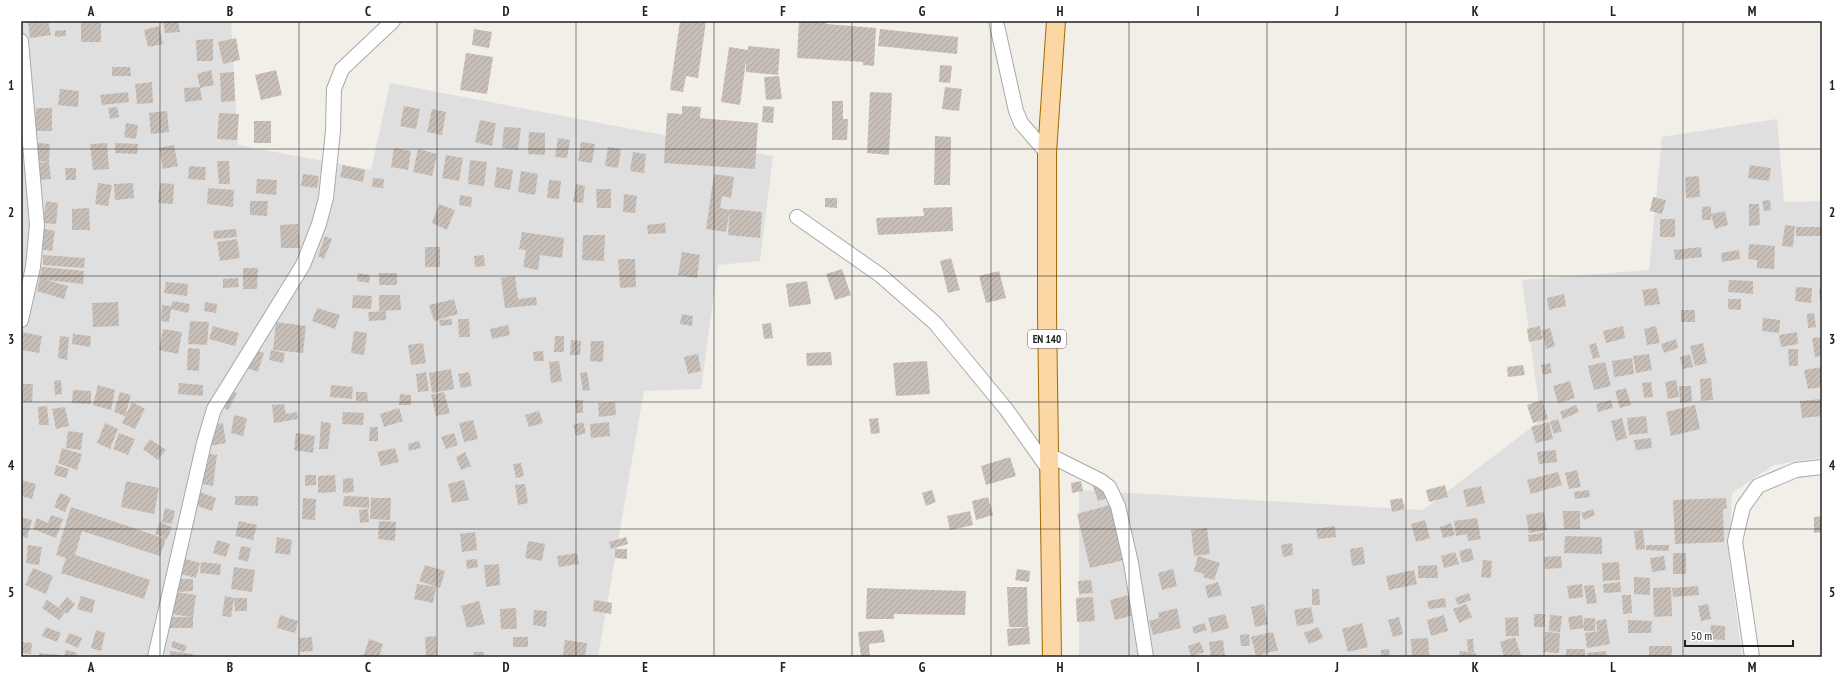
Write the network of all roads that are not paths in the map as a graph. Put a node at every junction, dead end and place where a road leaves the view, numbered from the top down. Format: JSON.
{"nodes":[{"id":1,"x":392,"y":21,"type":"edge"},
{"id":2,"x":996,"y":21,"type":"edge"},
{"id":3,"x":1056,"y":21,"type":"edge"},
{"id":4,"x":21,"y":41,"type":"edge"},
{"id":5,"x":1047,"y":153,"type":"junction"},
{"id":6,"x":797,"y":217,"type":"dead end"},
{"id":7,"x":21,"y":320,"type":"edge"},
{"id":8,"x":1049,"y":463,"type":"junction"},
{"id":9,"x":1822,"y":467,"type":"edge"},
{"id":10,"x":155,"y":657,"type":"edge"},
{"id":11,"x":1052,"y":657,"type":"edge"},
{"id":12,"x":1146,"y":657,"type":"edge"},
{"id":13,"x":1752,"y":657,"type":"edge"}],
"edges":[{"from":1,"to":10,"type":"street"},
{"from":2,"to":5,"type":"street"},
{"from":3,"to":5,"type":"main road","number":"EN 140"},
{"from":4,"to":7,"type":"street"},
{"from":5,"to":8,"type":"main road","number":"EN 140"},
{"from":6,"to":8,"type":"street"},
{"from":8,"to":11,"type":"main road","number":"EN 140"},
{"from":8,"to":12,"type":"street"},
{"from":9,"to":13,"type":"street"}]}
